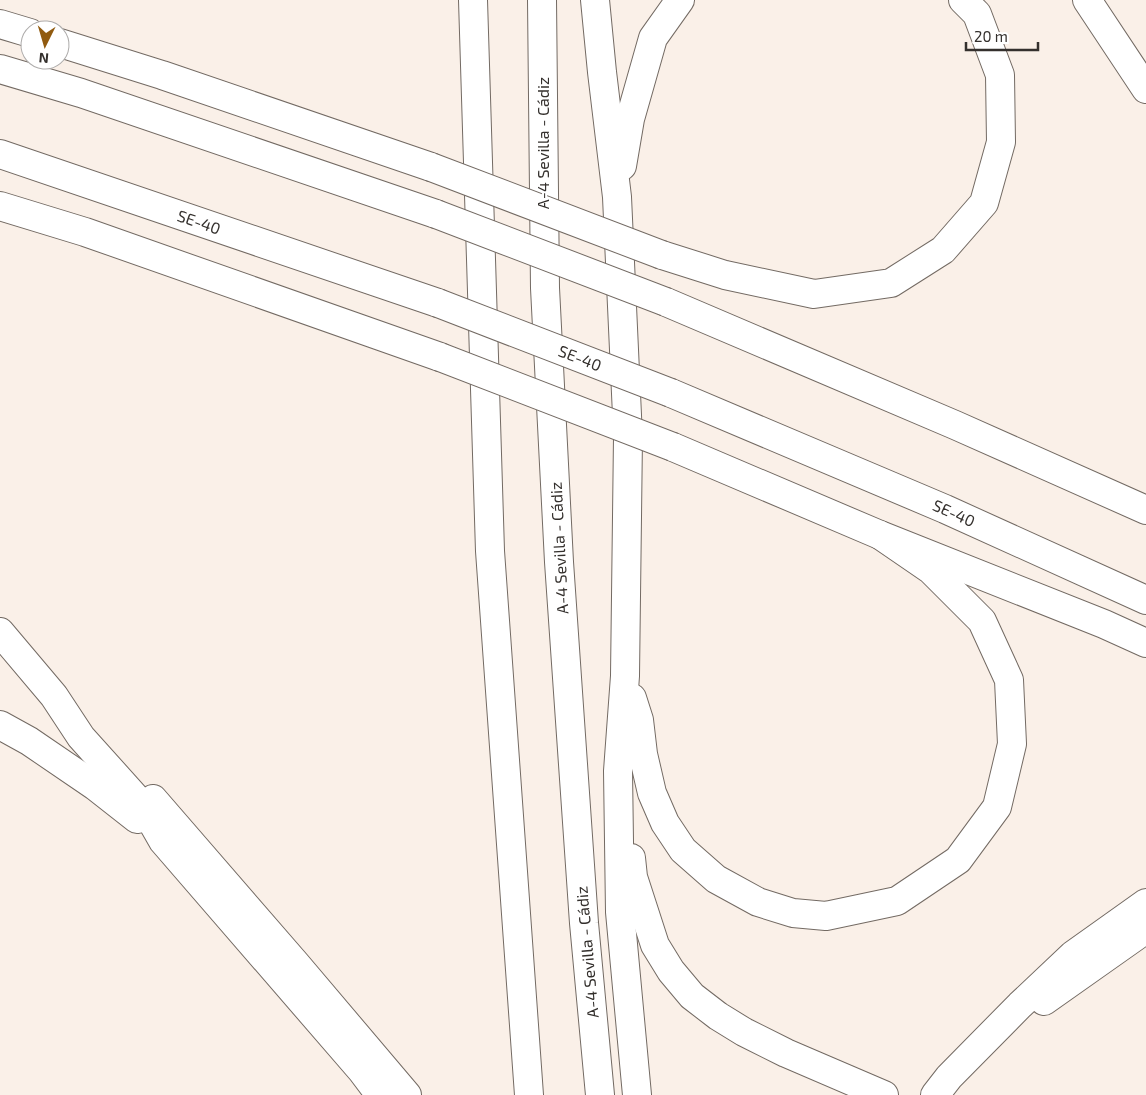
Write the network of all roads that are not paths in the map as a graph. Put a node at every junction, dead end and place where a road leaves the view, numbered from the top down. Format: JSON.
{"nodes":[{"id":1,"x":473,"y":0,"type":"edge"},
{"id":2,"x":542,"y":0,"type":"edge"},
{"id":3,"x":595,"y":0,"type":"edge"},
{"id":4,"x":680,"y":0,"type":"edge"},
{"id":5,"x":963,"y":0,"type":"edge"},
{"id":6,"x":1087,"y":0,"type":"edge"},
{"id":7,"x":0,"y":24,"type":"edge"},
{"id":8,"x":20,"y":30,"type":"edge"},
{"id":9,"x":70,"y":46,"type":"edge"},
{"id":10,"x":0,"y":69,"type":"edge"},
{"id":11,"x":1146,"y":89,"type":"edge"},
{"id":12,"x":0,"y":154,"type":"edge"},
{"id":13,"x":617,"y":197,"type":"junction"},
{"id":14,"x":0,"y":206,"type":"edge"},
{"id":15,"x":1146,"y":510,"type":"edge"},
{"id":16,"x":880,"y":535,"type":"junction"},
{"id":17,"x":1146,"y":600,"type":"edge"},
{"id":18,"x":0,"y":632,"type":"edge"},
{"id":19,"x":1146,"y":643,"type":"edge"},
{"id":20,"x":625,"y":676,"type":"junction"},
{"id":21,"x":54,"y":696,"type":"junction"},
{"id":22,"x":0,"y":724,"type":"edge"},
{"id":23,"x":618,"y":771,"type":"junction"},
{"id":24,"x":163,"y":841,"type":"junction"},
{"id":25,"x":1146,"y":903,"type":"edge"},
{"id":26,"x":1146,"y":929,"type":"edge"},
{"id":27,"x":1146,"y":935,"type":"edge"},
{"id":28,"x":1116,"y":950,"type":"junction"},
{"id":29,"x":952,"y":1086,"type":"edge"},
{"id":30,"x":380,"y":1095,"type":"edge"},
{"id":31,"x":407,"y":1095,"type":"edge"},
{"id":32,"x":529,"y":1095,"type":"edge"},
{"id":33,"x":600,"y":1095,"type":"edge"},
{"id":34,"x":637,"y":1095,"type":"edge"},
{"id":35,"x":884,"y":1095,"type":"edge"}],
"edges":[{"from":1,"to":32,"type":"highway"},
{"from":2,"to":33,"type":"highway","name":"A-4 Sevilla - Cádiz"},
{"from":3,"to":13,"type":"highway"},
{"from":4,"to":13,"type":"highway"},
{"from":5,"to":9,"type":"highway","bridge":true},
{"from":6,"to":11,"type":"highway"},
{"from":7,"to":8,"type":"highway"},
{"from":10,"to":15,"type":"highway","bridge":true},
{"from":12,"to":17,"type":"highway","name":"SE-40","number":"SE-40","bridge":true},
{"from":13,"to":20,"type":"highway"},
{"from":14,"to":16,"type":"highway","bridge":true},
{"from":16,"to":19,"type":"highway"},
{"from":16,"to":20,"type":"highway"},
{"from":18,"to":21,"type":"highway"},
{"from":20,"to":23,"type":"highway"},
{"from":21,"to":24,"type":"highway"},
{"from":21,"to":31,"type":"highway"},
{"from":22,"to":24,"type":"highway"},
{"from":23,"to":34,"type":"highway"},
{"from":23,"to":35,"type":"highway"},
{"from":24,"to":30,"type":"highway"},
{"from":25,"to":29,"type":"highway"},
{"from":26,"to":28,"type":"highway"},
{"from":27,"to":28,"type":"highway"},
{"from":28,"to":29,"type":"highway"}]}
